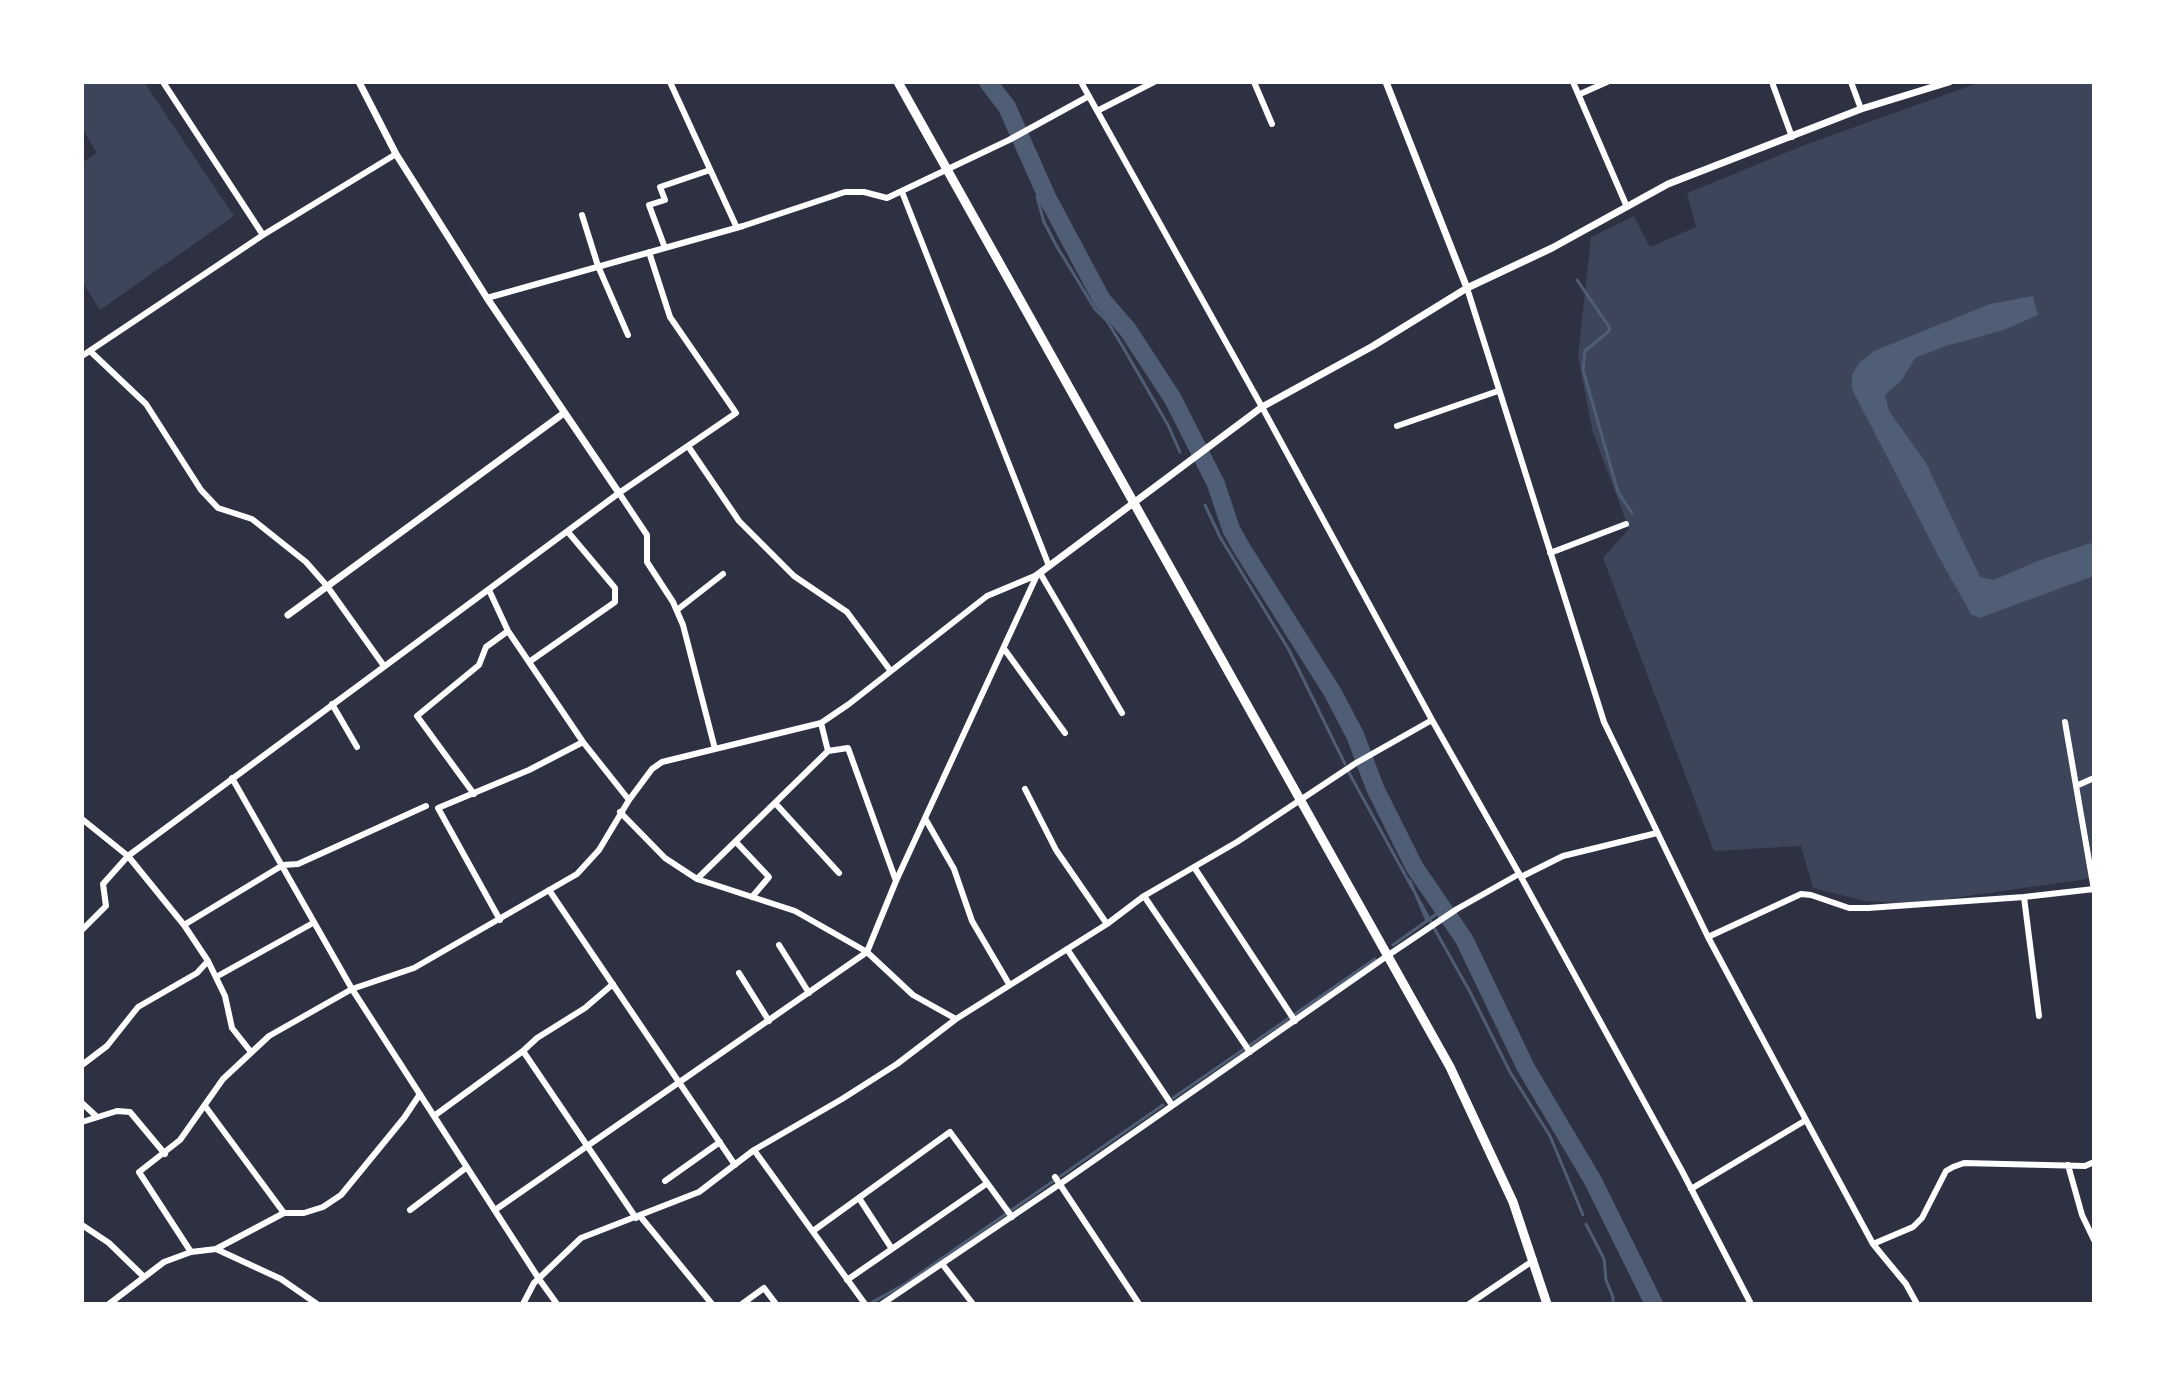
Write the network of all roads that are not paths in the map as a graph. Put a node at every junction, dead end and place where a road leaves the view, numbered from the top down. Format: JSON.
{"nodes":[{"id":1,"x":163,"y":82,"type":"edge"},
{"id":2,"x":359,"y":82,"type":"edge"},
{"id":3,"x":670,"y":82,"type":"edge"},
{"id":4,"x":898,"y":82,"type":"edge"},
{"id":5,"x":1081,"y":82,"type":"edge"},
{"id":6,"x":1154,"y":82,"type":"edge"},
{"id":7,"x":1254,"y":82,"type":"edge"},
{"id":8,"x":1386,"y":82,"type":"edge"},
{"id":9,"x":1573,"y":82,"type":"edge"},
{"id":10,"x":1607,"y":82,"type":"edge"},
{"id":11,"x":1851,"y":82,"type":"edge"},
{"id":12,"x":1949,"y":82,"type":"edge"},
{"id":13,"x":1773,"y":85,"type":"dead end"},
{"id":14,"x":1580,"y":94,"type":"junction"},
{"id":15,"x":1089,"y":96,"type":"junction"},
{"id":16,"x":1861,"y":109,"type":"junction"},
{"id":17,"x":1097,"y":111,"type":"junction"},
{"id":18,"x":1272,"y":124,"type":"dead end"},
{"id":19,"x":1792,"y":137,"type":"junction"},
{"id":20,"x":396,"y":154,"type":"junction"},
{"id":21,"x":948,"y":169,"type":"junction"},
{"id":22,"x":710,"y":170,"type":"junction"},
{"id":23,"x":902,"y":192,"type":"junction"},
{"id":24,"x":1627,"y":207,"type":"junction"},
{"id":25,"x":582,"y":215,"type":"dead end"},
{"id":26,"x":737,"y":228,"type":"junction"},
{"id":27,"x":263,"y":235,"type":"junction"},
{"id":28,"x":665,"y":248,"type":"junction"},
{"id":29,"x":649,"y":252,"type":"junction"},
{"id":30,"x":598,"y":266,"type":"junction"},
{"id":31,"x":1467,"y":288,"type":"junction"},
{"id":32,"x":487,"y":298,"type":"junction"},
{"id":33,"x":628,"y":335,"type":"dead end"},
{"id":34,"x":90,"y":351,"type":"junction"},
{"id":35,"x":82,"y":356,"type":"edge"},
{"id":36,"x":1498,"y":391,"type":"junction"},
{"id":37,"x":1262,"y":407,"type":"junction"},
{"id":38,"x":564,"y":413,"type":"junction"},
{"id":39,"x":1397,"y":426,"type":"dead end"},
{"id":40,"x":688,"y":446,"type":"junction"},
{"id":41,"x":619,"y":493,"type":"junction"},
{"id":42,"x":1133,"y":502,"type":"junction"},
{"id":43,"x":1626,"y":524,"type":"dead end"},
{"id":44,"x":568,"y":532,"type":"junction"},
{"id":45,"x":1550,"y":553,"type":"junction"},
{"id":46,"x":1049,"y":566,"type":"junction"},
{"id":47,"x":723,"y":574,"type":"dead end"},
{"id":48,"x":1039,"y":574,"type":"junction"},
{"id":49,"x":327,"y":586,"type":"junction"},
{"id":50,"x":489,"y":590,"type":"junction"},
{"id":51,"x":677,"y":610,"type":"junction"},
{"id":52,"x":288,"y":615,"type":"dead end"},
{"id":53,"x":508,"y":631,"type":"junction"},
{"id":54,"x":1005,"y":650,"type":"junction"},
{"id":55,"x":529,"y":662,"type":"junction"},
{"id":56,"x":384,"y":666,"type":"junction"},
{"id":57,"x":890,"y":670,"type":"junction"},
{"id":58,"x":332,"y":704,"type":"junction"},
{"id":59,"x":1122,"y":713,"type":"dead end"},
{"id":60,"x":1432,"y":720,"type":"junction"},
{"id":61,"x":2065,"y":722,"type":"dead end"},
{"id":62,"x":821,"y":723,"type":"junction"},
{"id":63,"x":1065,"y":733,"type":"dead end"},
{"id":64,"x":583,"y":742,"type":"junction"},
{"id":65,"x":357,"y":747,"type":"dead end"},
{"id":66,"x":715,"y":749,"type":"junction"},
{"id":67,"x":828,"y":751,"type":"junction"},
{"id":68,"x":232,"y":778,"type":"junction"},
{"id":69,"x":2094,"y":778,"type":"edge"},
{"id":70,"x":2076,"y":786,"type":"junction"},
{"id":71,"x":1025,"y":789,"type":"dead end"},
{"id":72,"x":474,"y":794,"type":"junction"},
{"id":73,"x":1299,"y":799,"type":"junction"},
{"id":74,"x":629,"y":800,"type":"junction"},
{"id":75,"x":776,"y":804,"type":"junction"},
{"id":76,"x":426,"y":806,"type":"dead end"},
{"id":77,"x":620,"y":812,"type":"junction"},
{"id":78,"x":82,"y":819,"type":"edge"},
{"id":79,"x":926,"y":819,"type":"junction"},
{"id":80,"x":1657,"y":833,"type":"junction"},
{"id":81,"x":736,"y":842,"type":"junction"},
{"id":82,"x":128,"y":856,"type":"junction"},
{"id":83,"x":283,"y":865,"type":"junction"},
{"id":84,"x":1194,"y":867,"type":"junction"},
{"id":85,"x":839,"y":873,"type":"dead end"},
{"id":86,"x":1520,"y":875,"type":"junction"},
{"id":87,"x":697,"y":879,"type":"junction"},
{"id":88,"x":896,"y":881,"type":"junction"},
{"id":89,"x":549,"y":890,"type":"junction"},
{"id":90,"x":2094,"y":890,"type":"edge"},
{"id":91,"x":1144,"y":896,"type":"junction"},
{"id":92,"x":752,"y":897,"type":"junction"},
{"id":93,"x":2024,"y":897,"type":"junction"},
{"id":94,"x":500,"y":920,"type":"junction"},
{"id":95,"x":313,"y":923,"type":"junction"},
{"id":96,"x":1107,"y":924,"type":"junction"},
{"id":97,"x":184,"y":925,"type":"junction"},
{"id":98,"x":82,"y":930,"type":"edge"},
{"id":99,"x":1708,"y":937,"type":"junction"},
{"id":100,"x":779,"y":945,"type":"dead end"},
{"id":101,"x":1067,"y":949,"type":"junction"},
{"id":102,"x":867,"y":952,"type":"junction"},
{"id":103,"x":1387,"y":956,"type":"junction"},
{"id":104,"x":208,"y":961,"type":"junction"},
{"id":105,"x":739,"y":973,"type":"dead end"},
{"id":106,"x":216,"y":977,"type":"junction"},
{"id":107,"x":613,"y":984,"type":"junction"},
{"id":108,"x":1009,"y":984,"type":"junction"},
{"id":109,"x":352,"y":989,"type":"junction"},
{"id":110,"x":809,"y":993,"type":"junction"},
{"id":111,"x":2039,"y":1016,"type":"dead end"},
{"id":112,"x":956,"y":1019,"type":"junction"},
{"id":113,"x":769,"y":1021,"type":"junction"},
{"id":114,"x":1295,"y":1021,"type":"junction"},
{"id":115,"x":523,"y":1051,"type":"junction"},
{"id":116,"x":251,"y":1052,"type":"junction"},
{"id":117,"x":1250,"y":1052,"type":"junction"},
{"id":118,"x":82,"y":1065,"type":"edge"},
{"id":119,"x":680,"y":1083,"type":"junction"},
{"id":120,"x":420,"y":1094,"type":"junction"},
{"id":121,"x":82,"y":1103,"type":"edge"},
{"id":122,"x":1172,"y":1105,"type":"junction"},
{"id":123,"x":205,"y":1106,"type":"junction"},
{"id":124,"x":96,"y":1116,"type":"junction"},
{"id":125,"x":434,"y":1116,"type":"junction"},
{"id":126,"x":1806,"y":1120,"type":"junction"},
{"id":127,"x":82,"y":1122,"type":"edge"},
{"id":128,"x":720,"y":1142,"type":"junction"},
{"id":129,"x":588,"y":1146,"type":"junction"},
{"id":130,"x":754,"y":1150,"type":"junction"},
{"id":131,"x":165,"y":1154,"type":"junction"},
{"id":132,"x":2094,"y":1162,"type":"edge"},
{"id":133,"x":735,"y":1165,"type":"junction"},
{"id":134,"x":2068,"y":1165,"type":"junction"},
{"id":135,"x":467,"y":1167,"type":"junction"},
{"id":136,"x":1055,"y":1177,"type":"dead end"},
{"id":137,"x":665,"y":1181,"type":"dead end"},
{"id":138,"x":986,"y":1184,"type":"junction"},
{"id":139,"x":1060,"y":1184,"type":"junction"},
{"id":140,"x":1691,"y":1189,"type":"junction"},
{"id":141,"x":859,"y":1198,"type":"junction"},
{"id":142,"x":410,"y":1210,"type":"dead end"},
{"id":143,"x":495,"y":1210,"type":"junction"},
{"id":144,"x":284,"y":1213,"type":"junction"},
{"id":145,"x":638,"y":1217,"type":"junction"},
{"id":146,"x":1012,"y":1217,"type":"junction"},
{"id":147,"x":82,"y":1225,"type":"edge"},
{"id":148,"x":813,"y":1231,"type":"junction"},
{"id":149,"x":2094,"y":1240,"type":"edge"},
{"id":150,"x":1873,"y":1244,"type":"junction"},
{"id":151,"x":216,"y":1249,"type":"junction"},
{"id":152,"x":892,"y":1249,"type":"junction"},
{"id":153,"x":191,"y":1252,"type":"junction"},
{"id":154,"x":1534,"y":1260,"type":"junction"},
{"id":155,"x":943,"y":1265,"type":"junction"},
{"id":156,"x":144,"y":1277,"type":"junction"},
{"id":157,"x":539,"y":1279,"type":"junction"},
{"id":158,"x":847,"y":1280,"type":"junction"},
{"id":159,"x":314,"y":1303,"type":"edge"},
{"id":160,"x":109,"y":1304,"type":"edge"},
{"id":161,"x":523,"y":1304,"type":"edge"},
{"id":162,"x":557,"y":1304,"type":"edge"},
{"id":163,"x":712,"y":1304,"type":"edge"},
{"id":164,"x":742,"y":1304,"type":"edge"},
{"id":165,"x":776,"y":1304,"type":"edge"},
{"id":166,"x":865,"y":1304,"type":"edge"},
{"id":167,"x":882,"y":1304,"type":"edge"},
{"id":168,"x":973,"y":1304,"type":"edge"},
{"id":169,"x":1139,"y":1304,"type":"edge"},
{"id":170,"x":1469,"y":1304,"type":"edge"},
{"id":171,"x":1547,"y":1304,"type":"edge"},
{"id":172,"x":1751,"y":1304,"type":"edge"},
{"id":173,"x":1917,"y":1304,"type":"edge"}],
"edges":[{"from":1,"to":27,"type":"street"},
{"from":2,"to":20,"type":"street"},
{"from":3,"to":22,"type":"street"},
{"from":4,"to":21,"type":"highway"},
{"from":5,"to":15,"type":"street"},
{"from":6,"to":17,"type":"street"},
{"from":7,"to":18,"type":"street"},
{"from":8,"to":31,"type":"street"},
{"from":9,"to":14,"type":"street"},
{"from":10,"to":14,"type":"street"},
{"from":11,"to":16,"type":"street"},
{"from":12,"to":16,"type":"street"},
{"from":13,"to":19,"type":"street"},
{"from":14,"to":24,"type":"street"},
{"from":15,"to":17,"type":"street"},
{"from":15,"to":21,"type":"street"},
{"from":16,"to":19,"type":"street"},
{"from":17,"to":37,"type":"street"},
{"from":19,"to":24,"type":"street"},
{"from":20,"to":27,"type":"street"},
{"from":20,"to":32,"type":"street"},
{"from":21,"to":23,"type":"street"},
{"from":21,"to":42,"type":"highway"},
{"from":22,"to":26,"type":"street"},
{"from":22,"to":28,"type":"street"},
{"from":23,"to":26,"type":"street"},
{"from":23,"to":46,"type":"street"},
{"from":24,"to":31,"type":"street"},
{"from":25,"to":30,"type":"street"},
{"from":26,"to":28,"type":"street"},
{"from":27,"to":34,"type":"street"},
{"from":28,"to":29,"type":"street"},
{"from":29,"to":30,"type":"street"},
{"from":29,"to":40,"type":"street"},
{"from":30,"to":32,"type":"street"},
{"from":30,"to":33,"type":"street"},
{"from":31,"to":36,"type":"street"},
{"from":31,"to":37,"type":"street"},
{"from":32,"to":38,"type":"street"},
{"from":34,"to":35,"type":"street"},
{"from":34,"to":49,"type":"street"},
{"from":36,"to":39,"type":"street"},
{"from":36,"to":45,"type":"street"},
{"from":37,"to":42,"type":"street"},
{"from":37,"to":60,"type":"street"},
{"from":38,"to":41,"type":"street"},
{"from":38,"to":49,"type":"street"},
{"from":40,"to":41,"type":"street"},
{"from":40,"to":57,"type":"street"},
{"from":41,"to":44,"type":"street"},
{"from":41,"to":51,"type":"street"},
{"from":42,"to":46,"type":"street"},
{"from":42,"to":73,"type":"highway"},
{"from":43,"to":45,"type":"street"},
{"from":44,"to":50,"type":"street"},
{"from":44,"to":55,"type":"street"},
{"from":45,"to":80,"type":"street"},
{"from":46,"to":48,"type":"street"},
{"from":47,"to":51,"type":"street"},
{"from":48,"to":54,"type":"street"},
{"from":48,"to":57,"type":"street"},
{"from":48,"to":59,"type":"street"},
{"from":49,"to":52,"type":"street"},
{"from":49,"to":56,"type":"street"},
{"from":50,"to":53,"type":"street"},
{"from":50,"to":56,"type":"street"},
{"from":51,"to":66,"type":"street"},
{"from":53,"to":55,"type":"street"},
{"from":53,"to":72,"type":"street"},
{"from":54,"to":63,"type":"street"},
{"from":54,"to":79,"type":"street"},
{"from":55,"to":64,"type":"street"},
{"from":56,"to":58,"type":"street"},
{"from":57,"to":62,"type":"street"},
{"from":58,"to":65,"type":"street"},
{"from":58,"to":68,"type":"street"},
{"from":60,"to":73,"type":"street"},
{"from":60,"to":86,"type":"street"},
{"from":61,"to":70,"type":"street"},
{"from":62,"to":66,"type":"street"},
{"from":62,"to":67,"type":"street"},
{"from":64,"to":72,"type":"street"},
{"from":64,"to":74,"type":"street"},
{"from":66,"to":74,"type":"street"},
{"from":67,"to":75,"type":"street"},
{"from":67,"to":88,"type":"street"},
{"from":68,"to":82,"type":"street"},
{"from":68,"to":83,"type":"street"},
{"from":69,"to":70,"type":"street"},
{"from":70,"to":90,"type":"street"},
{"from":71,"to":96,"type":"street"},
{"from":72,"to":94,"type":"street"},
{"from":73,"to":84,"type":"street"},
{"from":73,"to":103,"type":"highway"},
{"from":74,"to":77,"type":"street"},
{"from":75,"to":81,"type":"street"},
{"from":75,"to":85,"type":"street"},
{"from":76,"to":83,"type":"street"},
{"from":77,"to":87,"type":"street"},
{"from":77,"to":89,"type":"street"},
{"from":78,"to":82,"type":"street"},
{"from":79,"to":88,"type":"street"},
{"from":79,"to":108,"type":"street"},
{"from":80,"to":86,"type":"street"},
{"from":80,"to":99,"type":"street"},
{"from":81,"to":87,"type":"street"},
{"from":81,"to":92,"type":"street"},
{"from":82,"to":97,"type":"street"},
{"from":82,"to":98,"type":"street"},
{"from":83,"to":95,"type":"street"},
{"from":83,"to":97,"type":"street"},
{"from":84,"to":91,"type":"street"},
{"from":84,"to":114,"type":"street"},
{"from":86,"to":103,"type":"street"},
{"from":86,"to":140,"type":"street"},
{"from":87,"to":92,"type":"street"},
{"from":88,"to":102,"type":"street"},
{"from":89,"to":94,"type":"street"},
{"from":89,"to":107,"type":"street"},
{"from":90,"to":93,"type":"street"},
{"from":91,"to":96,"type":"street"},
{"from":91,"to":117,"type":"street"},
{"from":92,"to":102,"type":"street"},
{"from":93,"to":99,"type":"street"},
{"from":93,"to":111,"type":"street"},
{"from":94,"to":109,"type":"street"},
{"from":95,"to":106,"type":"street"},
{"from":95,"to":109,"type":"street"},
{"from":96,"to":101,"type":"street"},
{"from":97,"to":104,"type":"street"},
{"from":99,"to":126,"type":"street"},
{"from":100,"to":110,"type":"street"},
{"from":101,"to":108,"type":"street"},
{"from":101,"to":122,"type":"street"},
{"from":102,"to":110,"type":"street"},
{"from":102,"to":112,"type":"street"},
{"from":103,"to":114,"type":"street"},
{"from":103,"to":154,"type":"highway"},
{"from":104,"to":106,"type":"street"},
{"from":104,"to":118,"type":"street"},
{"from":105,"to":113,"type":"street"},
{"from":106,"to":116,"type":"street"},
{"from":107,"to":115,"type":"street"},
{"from":107,"to":119,"type":"street"},
{"from":108,"to":112,"type":"street"},
{"from":109,"to":116,"type":"street"},
{"from":109,"to":120,"type":"street"},
{"from":110,"to":113,"type":"street"},
{"from":112,"to":130,"type":"street"},
{"from":113,"to":119,"type":"street"},
{"from":114,"to":117,"type":"street"},
{"from":115,"to":125,"type":"street"},
{"from":115,"to":129,"type":"street"},
{"from":116,"to":123,"type":"street"},
{"from":117,"to":122,"type":"street"},
{"from":119,"to":128,"type":"street"},
{"from":119,"to":129,"type":"street"},
{"from":120,"to":125,"type":"street"},
{"from":120,"to":144,"type":"street"},
{"from":121,"to":124,"type":"street"},
{"from":122,"to":139,"type":"street"},
{"from":123,"to":131,"type":"street"},
{"from":123,"to":144,"type":"street"},
{"from":124,"to":127,"type":"street"},
{"from":124,"to":131,"type":"street"},
{"from":125,"to":135,"type":"street"},
{"from":126,"to":140,"type":"street"},
{"from":126,"to":150,"type":"street"},
{"from":128,"to":133,"type":"street"},
{"from":128,"to":137,"type":"street"},
{"from":129,"to":143,"type":"street"},
{"from":129,"to":145,"type":"street"},
{"from":130,"to":133,"type":"street"},
{"from":130,"to":148,"type":"street"},
{"from":131,"to":153,"type":"street"},
{"from":132,"to":134,"type":"street"},
{"from":133,"to":145,"type":"street"},
{"from":134,"to":149,"type":"street"},
{"from":134,"to":150,"type":"street"},
{"from":135,"to":142,"type":"street"},
{"from":135,"to":143,"type":"street"},
{"from":136,"to":139,"type":"street"},
{"from":138,"to":141,"type":"street"},
{"from":138,"to":146,"type":"street"},
{"from":138,"to":152,"type":"street"},
{"from":139,"to":146,"type":"street"},
{"from":139,"to":169,"type":"street"},
{"from":140,"to":172,"type":"street"},
{"from":141,"to":148,"type":"street"},
{"from":141,"to":152,"type":"street"},
{"from":143,"to":157,"type":"street"},
{"from":144,"to":151,"type":"street"},
{"from":145,"to":157,"type":"street"},
{"from":145,"to":163,"type":"street"},
{"from":146,"to":155,"type":"street"},
{"from":147,"to":156,"type":"street"},
{"from":148,"to":158,"type":"street"},
{"from":150,"to":173,"type":"street"},
{"from":151,"to":153,"type":"street"},
{"from":151,"to":159,"type":"street"},
{"from":152,"to":158,"type":"street"},
{"from":153,"to":156,"type":"street"},
{"from":154,"to":170,"type":"street"},
{"from":154,"to":171,"type":"highway"},
{"from":155,"to":167,"type":"street"},
{"from":155,"to":168,"type":"street"},
{"from":156,"to":160,"type":"street"},
{"from":157,"to":161,"type":"street"},
{"from":157,"to":162,"type":"street"},
{"from":158,"to":166,"type":"street"},
{"from":164,"to":165,"type":"street"}]}
